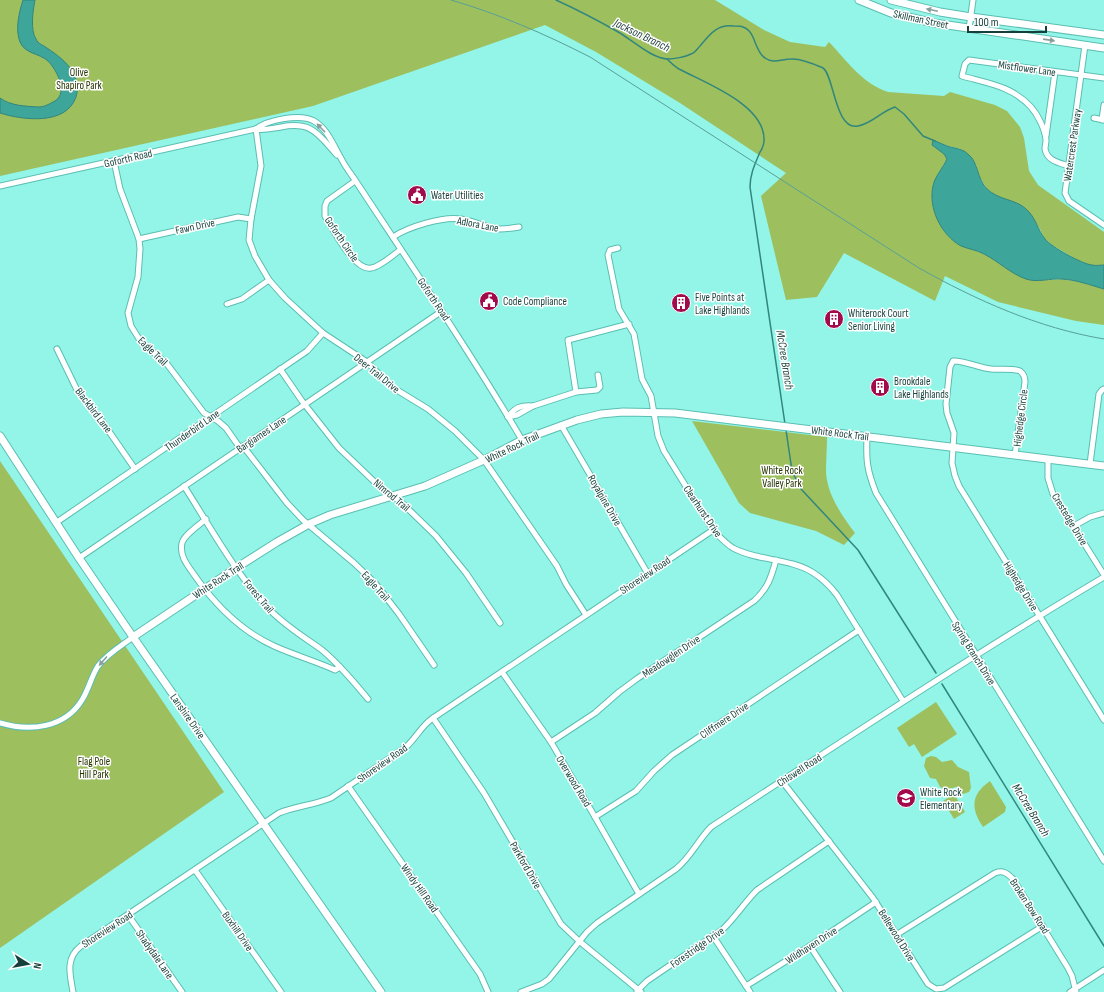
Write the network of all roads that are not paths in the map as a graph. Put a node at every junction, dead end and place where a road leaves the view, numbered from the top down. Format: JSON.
{"nodes":[{"id":1,"x":859,"y":0,"type":"edge"},
{"id":2,"x":891,"y":0,"type":"edge"},
{"id":3,"x":973,"y":0,"type":"edge"},
{"id":4,"x":970,"y":17,"type":"junction"},
{"id":5,"x":969,"y":28,"type":"junction"},
{"id":6,"x":1087,"y":33,"type":"junction"},
{"id":7,"x":1104,"y":35,"type":"edge"},
{"id":8,"x":1085,"y":45,"type":"junction"},
{"id":9,"x":1104,"y":48,"type":"edge"},
{"id":10,"x":1055,"y":72,"type":"junction"},
{"id":11,"x":1081,"y":76,"type":"junction"},
{"id":12,"x":1104,"y":78,"type":"edge"},
{"id":13,"x":1104,"y":106,"type":"edge"},
{"id":14,"x":1094,"y":118,"type":"dead end"},
{"id":15,"x":1103,"y":120,"type":"edge"},
{"id":16,"x":256,"y":129,"type":"junction"},
{"id":17,"x":1046,"y":140,"type":"junction"},
{"id":18,"x":342,"y":160,"type":"junction"},
{"id":19,"x":114,"y":161,"type":"junction"},
{"id":20,"x":1069,"y":166,"type":"junction"},
{"id":21,"x":355,"y":180,"type":"junction"},
{"id":22,"x":0,"y":186,"type":"edge"},
{"id":23,"x":251,"y":219,"type":"junction"},
{"id":24,"x":1104,"y":225,"type":"edge"},
{"id":25,"x":519,"y":227,"type":"dead end"},
{"id":26,"x":393,"y":237,"type":"junction"},
{"id":27,"x":139,"y":239,"type":"junction"},
{"id":28,"x":618,"y":248,"type":"dead end"},
{"id":29,"x":400,"y":250,"type":"junction"},
{"id":30,"x":269,"y":280,"type":"junction"},
{"id":31,"x":227,"y":304,"type":"dead end"},
{"id":32,"x":442,"y":311,"type":"junction"},
{"id":33,"x":629,"y":324,"type":"junction"},
{"id":34,"x":324,"y":333,"type":"junction"},
{"id":35,"x":57,"y":349,"type":"dead end"},
{"id":36,"x":367,"y":362,"type":"junction"},
{"id":37,"x":280,"y":370,"type":"junction"},
{"id":38,"x":598,"y":375,"type":"dead end"},
{"id":39,"x":1103,"y":390,"type":"edge"},
{"id":40,"x":576,"y":392,"type":"junction"},
{"id":41,"x":305,"y":404,"type":"junction"},
{"id":42,"x":654,"y":412,"type":"junction"},
{"id":43,"x":210,"y":417,"type":"junction"},
{"id":44,"x":508,"y":417,"type":"junction"},
{"id":45,"x":561,"y":425,"type":"junction"},
{"id":46,"x":0,"y":436,"type":"edge"},
{"id":47,"x":867,"y":436,"type":"junction"},
{"id":48,"x":522,"y":440,"type":"junction"},
{"id":49,"x":241,"y":447,"type":"junction"},
{"id":50,"x":953,"y":448,"type":"junction"},
{"id":51,"x":1015,"y":455,"type":"junction"},
{"id":52,"x":484,"y":460,"type":"junction"},
{"id":53,"x":1048,"y":460,"type":"junction"},
{"id":54,"x":1090,"y":464,"type":"junction"},
{"id":55,"x":1104,"y":466,"type":"edge"},
{"id":56,"x":135,"y":469,"type":"junction"},
{"id":57,"x":184,"y":486,"type":"junction"},
{"id":58,"x":392,"y":497,"type":"junction"},
{"id":59,"x":1104,"y":513,"type":"edge"},
{"id":60,"x":206,"y":520,"type":"junction"},
{"id":61,"x":56,"y":522,"type":"junction"},
{"id":62,"x":309,"y":524,"type":"junction"},
{"id":63,"x":1074,"y":526,"type":"junction"},
{"id":64,"x":713,"y":530,"type":"junction"},
{"id":65,"x":80,"y":558,"type":"junction"},
{"id":66,"x":776,"y":560,"type":"junction"},
{"id":67,"x":236,"y":568,"type":"junction"},
{"id":68,"x":648,"y":574,"type":"junction"},
{"id":69,"x":1104,"y":576,"type":"edge"},
{"id":70,"x":204,"y":589,"type":"junction"},
{"id":71,"x":586,"y":614,"type":"junction"},
{"id":72,"x":1039,"y":616,"type":"junction"},
{"id":73,"x":500,"y":623,"type":"dead end"},
{"id":74,"x":859,"y":630,"type":"junction"},
{"id":75,"x":133,"y":637,"type":"junction"},
{"id":76,"x":976,"y":655,"type":"junction"},
{"id":77,"x":434,"y":665,"type":"dead end"},
{"id":78,"x":340,"y":667,"type":"junction"},
{"id":79,"x":502,"y":672,"type":"junction"},
{"id":80,"x":368,"y":699,"type":"dead end"},
{"id":81,"x":903,"y":701,"type":"junction"},
{"id":82,"x":433,"y":718,"type":"junction"},
{"id":83,"x":1104,"y":720,"type":"edge"},
{"id":84,"x":0,"y":723,"type":"edge"},
{"id":85,"x":551,"y":742,"type":"junction"},
{"id":86,"x":782,"y":781,"type":"junction"},
{"id":87,"x":348,"y":786,"type":"junction"},
{"id":88,"x":595,"y":817,"type":"junction"},
{"id":89,"x":264,"y":824,"type":"junction"},
{"id":90,"x":830,"y":841,"type":"junction"},
{"id":91,"x":1104,"y":861,"type":"edge"},
{"id":92,"x":195,"y":870,"type":"junction"},
{"id":93,"x":638,"y":894,"type":"junction"},
{"id":94,"x":876,"y":902,"type":"junction"},
{"id":95,"x":128,"y":915,"type":"junction"},
{"id":96,"x":1043,"y":926,"type":"junction"},
{"id":97,"x":896,"y":935,"type":"junction"},
{"id":98,"x":713,"y":936,"type":"junction"},
{"id":99,"x":579,"y":941,"type":"junction"},
{"id":100,"x":810,"y":946,"type":"junction"},
{"id":101,"x":1104,"y":970,"type":"edge"},
{"id":102,"x":746,"y":986,"type":"junction"},
{"id":103,"x":1075,"y":990,"type":"edge"},
{"id":104,"x":639,"y":991,"type":"edge"},
{"id":105,"x":73,"y":992,"type":"edge"},
{"id":106,"x":182,"y":992,"type":"edge"},
{"id":107,"x":281,"y":992,"type":"edge"},
{"id":108,"x":381,"y":992,"type":"edge"},
{"id":109,"x":488,"y":992,"type":"edge"},
{"id":110,"x":521,"y":992,"type":"edge"},
{"id":111,"x":750,"y":992,"type":"edge"},
{"id":112,"x":840,"y":992,"type":"edge"},
{"id":113,"x":1070,"y":992,"type":"edge"}],
"edges":[{"from":1,"to":5,"type":"street","name":"Skillman Street"},
{"from":4,"to":2,"type":"street","name":"Skillman Street","one_way":true},
{"from":3,"to":4,"type":"street"},
{"from":4,"to":5,"type":"street"},
{"from":4,"to":6,"type":"street","name":"Skillman Street"},
{"from":5,"to":8,"type":"street","name":"Skillman Street","one_way":true},
{"from":6,"to":7,"type":"street","name":"Skillman Street"},
{"from":6,"to":8,"type":"street"},
{"from":8,"to":9,"type":"street","name":"Skillman Street"},
{"from":8,"to":11,"type":"street","name":"Watercrest Parkway"},
{"from":10,"to":11,"type":"street","name":"Mistflower Lane"},
{"from":10,"to":17,"type":"street"},
{"from":10,"to":17,"type":"street","name":"Mistflower Lane"},
{"from":11,"to":12,"type":"street","name":"Mistflower Lane"},
{"from":11,"to":20,"type":"street","name":"Watercrest Parkway"},
{"from":13,"to":15,"type":"street"},
{"from":14,"to":15,"type":"street"},
{"from":16,"to":18,"type":"street","name":"Goforth Road"},
{"from":18,"to":16,"type":"street","name":"Goforth Road","one_way":true},
{"from":16,"to":19,"type":"street","name":"Goforth Road"},
{"from":16,"to":23,"type":"street","name":"Deer Trail Drive"},
{"from":17,"to":20,"type":"street"},
{"from":18,"to":21,"type":"street","name":"Goforth Road"},
{"from":19,"to":22,"type":"street","name":"Goforth Road"},
{"from":19,"to":27,"type":"street","name":"Eagle Trail"},
{"from":20,"to":24,"type":"street","name":"Watercrest Parkway"},
{"from":21,"to":26,"type":"street","name":"Goforth Road"},
{"from":21,"to":29,"type":"street","name":"Goforth Circle"},
{"from":23,"to":27,"type":"street","name":"Fawn Drive"},
{"from":23,"to":30,"type":"street","name":"Deer Trail Drive"},
{"from":25,"to":26,"type":"street","name":"Adlora Lane"},
{"from":26,"to":29,"type":"street","name":"Goforth Road"},
{"from":27,"to":43,"type":"street","name":"Eagle Trail"},
{"from":28,"to":33,"type":"street","name":"Clearhurst Drive"},
{"from":29,"to":32,"type":"street","name":"Goforth Road"},
{"from":30,"to":31,"type":"street"},
{"from":30,"to":34,"type":"street","name":"Deer Trail Drive"},
{"from":32,"to":36,"type":"street","name":"Bargiames Lane"},
{"from":32,"to":44,"type":"street","name":"Goforth Road"},
{"from":33,"to":40,"type":"street"},
{"from":33,"to":42,"type":"street","name":"Clearhurst Drive"},
{"from":34,"to":36,"type":"street","name":"Deer Trail Drive"},
{"from":34,"to":37,"type":"street","name":"Thunderbird Lane"},
{"from":35,"to":56,"type":"street","name":"Blackbird Lane"},
{"from":36,"to":41,"type":"street","name":"Bargiames Lane"},
{"from":36,"to":52,"type":"street","name":"Deer Trail Drive"},
{"from":37,"to":41,"type":"street","name":"Nimrod Trail"},
{"from":37,"to":43,"type":"street","name":"Thunderbird Lane"},
{"from":38,"to":40,"type":"street"},
{"from":39,"to":54,"type":"street"},
{"from":40,"to":44,"type":"street"},
{"from":41,"to":49,"type":"street","name":"Bargiames Lane"},
{"from":41,"to":58,"type":"street","name":"Nimrod Trail"},
{"from":42,"to":45,"type":"street","name":"White Rock Trail"},
{"from":42,"to":47,"type":"street","name":"White Rock Trail"},
{"from":42,"to":64,"type":"street","name":"Clearhurst Drive"},
{"from":43,"to":49,"type":"street","name":"Eagle Trail"},
{"from":43,"to":56,"type":"street","name":"Thunderbird Lane"},
{"from":44,"to":48,"type":"street","name":"Goforth Road"},
{"from":45,"to":48,"type":"street","name":"White Rock Trail"},
{"from":45,"to":68,"type":"street","name":"Royalpine Drive"},
{"from":46,"to":61,"type":"street","name":"Lanshire Drive"},
{"from":47,"to":50,"type":"street","name":"White Rock Trail"},
{"from":47,"to":76,"type":"street","name":"Spring Branch Drive"},
{"from":48,"to":52,"type":"street","name":"White Rock Trail"},
{"from":49,"to":57,"type":"street","name":"Bargiames Lane"},
{"from":49,"to":62,"type":"street","name":"Eagle Trail"},
{"from":50,"to":51,"type":"street","name":"White Rock Trail"},
{"from":50,"to":51,"type":"street","name":"Highedge Circle"},
{"from":50,"to":72,"type":"street","name":"Highedge Drive"},
{"from":51,"to":53,"type":"street","name":"White Rock Trail"},
{"from":52,"to":58,"type":"street","name":"White Rock Trail"},
{"from":52,"to":71,"type":"street","name":"Deer Trail Drive"},
{"from":53,"to":54,"type":"street","name":"White Rock Trail"},
{"from":53,"to":63,"type":"street","name":"Crestedge Drive"},
{"from":54,"to":55,"type":"street","name":"White Rock Trail"},
{"from":56,"to":61,"type":"street","name":"Thunderbird Lane"},
{"from":57,"to":60,"type":"street","name":"Forest Trail"},
{"from":57,"to":65,"type":"street","name":"Bargiames Lane"},
{"from":58,"to":62,"type":"street","name":"White Rock Trail"},
{"from":58,"to":73,"type":"street","name":"Nimrod Trail"},
{"from":59,"to":63,"type":"street"},
{"from":60,"to":67,"type":"street","name":"Forest Trail"},
{"from":60,"to":70,"type":"street"},
{"from":61,"to":65,"type":"street","name":"Lanshire Drive"},
{"from":62,"to":67,"type":"street","name":"White Rock Trail"},
{"from":62,"to":77,"type":"street","name":"Eagle Trail"},
{"from":63,"to":69,"type":"street","name":"Crestedge Drive"},
{"from":64,"to":66,"type":"street","name":"Clearhurst Drive"},
{"from":64,"to":68,"type":"street","name":"Shoreview Road"},
{"from":65,"to":75,"type":"street","name":"Lanshire Drive"},
{"from":66,"to":74,"type":"street","name":"Clearhurst Drive"},
{"from":66,"to":85,"type":"street","name":"Meadowglen Drive"},
{"from":67,"to":70,"type":"street","name":"White Rock Trail"},
{"from":67,"to":78,"type":"street","name":"Forest Trail"},
{"from":68,"to":71,"type":"street","name":"Shoreview Road"},
{"from":69,"to":72,"type":"street","name":"Chiswell Road"},
{"from":70,"to":75,"type":"street","name":"White Rock Trail"},
{"from":70,"to":78,"type":"street"},
{"from":71,"to":79,"type":"street","name":"Shoreview Road"},
{"from":72,"to":76,"type":"street","name":"Chiswell Road"},
{"from":72,"to":83,"type":"street","name":"Highedge Drive"},
{"from":74,"to":81,"type":"street","name":"Clearhurst Drive"},
{"from":74,"to":88,"type":"street","name":"Cliffmere Drive"},
{"from":75,"to":84,"type":"street","name":"White Rock Trail","one_way":true},
{"from":75,"to":89,"type":"street","name":"Lanshire Drive"},
{"from":76,"to":81,"type":"street","name":"Chiswell Road"},
{"from":76,"to":91,"type":"street","name":"Spring Branch Drive"},
{"from":78,"to":80,"type":"street","name":"Forest Trail"},
{"from":79,"to":82,"type":"street","name":"Shoreview Road"},
{"from":79,"to":85,"type":"street","name":"Overwood Road"},
{"from":81,"to":86,"type":"street","name":"Chiswell Road"},
{"from":82,"to":87,"type":"street","name":"Shoreview Road"},
{"from":82,"to":99,"type":"street","name":"Parkford Drive"},
{"from":85,"to":88,"type":"street","name":"Overwood Road"},
{"from":86,"to":90,"type":"street","name":"Bellewood Drive"},
{"from":86,"to":93,"type":"street","name":"Chiswell Road"},
{"from":87,"to":89,"type":"street","name":"Shoreview Road"},
{"from":87,"to":109,"type":"street","name":"Windy Hill Road"},
{"from":88,"to":93,"type":"street","name":"Overwood Road"},
{"from":89,"to":92,"type":"street","name":"Shoreview Road"},
{"from":89,"to":108,"type":"street","name":"Lanshire Drive"},
{"from":90,"to":94,"type":"street","name":"Bellewood Drive"},
{"from":90,"to":98,"type":"street","name":"Forestridge Drive"},
{"from":92,"to":95,"type":"street","name":"Shoreview Road"},
{"from":92,"to":107,"type":"street","name":"Buxhill Drive"},
{"from":93,"to":99,"type":"street","name":"Chiswell Road"},
{"from":94,"to":97,"type":"street","name":"Bellewood Drive"},
{"from":94,"to":100,"type":"street","name":"Wildhaven Drive"},
{"from":95,"to":105,"type":"street","name":"Shoreview Road"},
{"from":95,"to":106,"type":"street","name":"Shadydale Lane"},
{"from":96,"to":97,"type":"street","name":"Bellewood Drive"},
{"from":96,"to":97,"type":"street","name":"Broken Bow Road"},
{"from":96,"to":103,"type":"street","name":"Broken Bow Road"},
{"from":98,"to":102,"type":"street"},
{"from":98,"to":104,"type":"street","name":"Forestridge Drive"},
{"from":99,"to":104,"type":"street","name":"Parkford Drive"},
{"from":99,"to":110,"type":"street","name":"Chiswell Road"},
{"from":100,"to":102,"type":"street","name":"Wildhaven Drive"},
{"from":100,"to":112,"type":"street"},
{"from":101,"to":103,"type":"street"},
{"from":102,"to":111,"type":"street"},
{"from":103,"to":113,"type":"street"}]}
